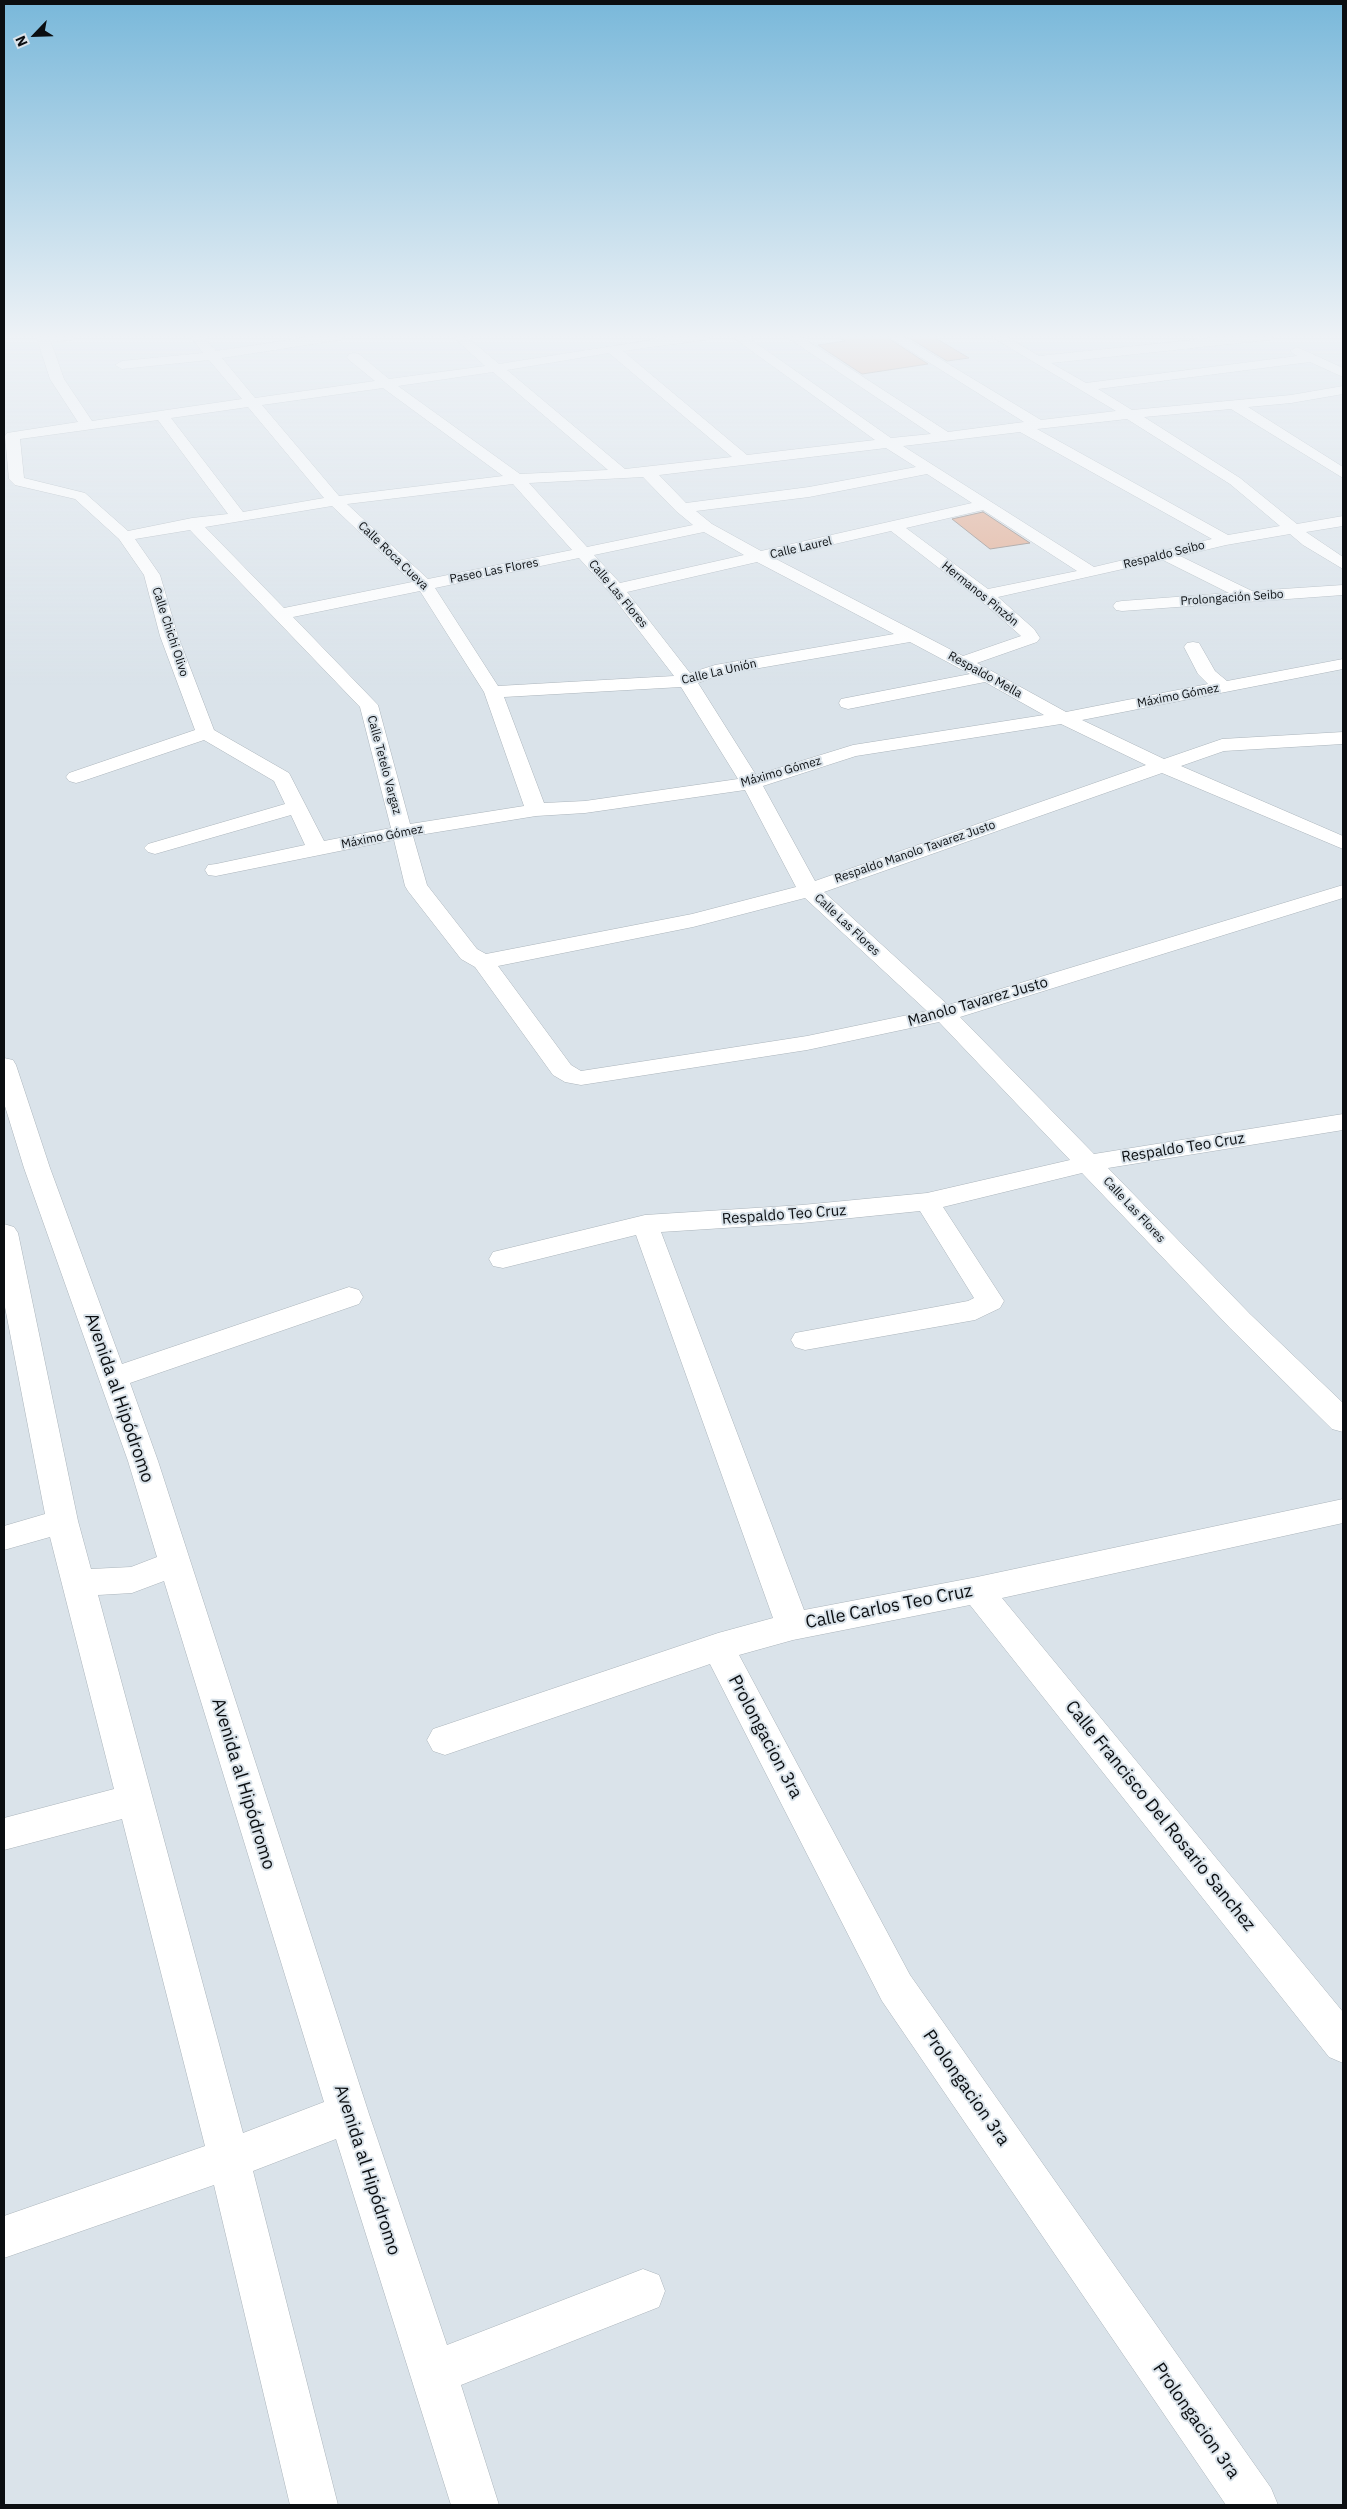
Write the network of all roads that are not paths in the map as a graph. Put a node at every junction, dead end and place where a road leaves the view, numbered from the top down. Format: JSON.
{"nodes":[{"id":1,"x":12,"y":453,"type":"edge"},
{"id":2,"x":190,"y":453,"type":"edge"},
{"id":3,"x":295,"y":453,"type":"edge"},
{"id":4,"x":481,"y":453,"type":"edge"},
{"id":5,"x":597,"y":453,"type":"edge"},
{"id":6,"x":737,"y":453,"type":"edge"},
{"id":7,"x":805,"y":453,"type":"edge"},
{"id":8,"x":904,"y":453,"type":"edge"},
{"id":9,"x":1069,"y":453,"type":"edge"},
{"id":10,"x":1191,"y":453,"type":"edge"},
{"id":11,"x":1311,"y":453,"type":"edge"},
{"id":12,"x":746,"y":461,"type":"junction"},
{"id":13,"x":928,"y":469,"type":"junction"},
{"id":14,"x":647,"y":472,"type":"junction"},
{"id":15,"x":621,"y":473,"type":"junction"},
{"id":16,"x":1343,"y":473,"type":"edge"},
{"id":17,"x":517,"y":479,"type":"junction"},
{"id":18,"x":335,"y":501,"type":"junction"},
{"id":19,"x":985,"y":505,"type":"junction"},
{"id":20,"x":682,"y":508,"type":"junction"},
{"id":21,"x":238,"y":516,"type":"junction"},
{"id":22,"x":1343,"y":521,"type":"edge"},
{"id":23,"x":192,"y":523,"type":"junction"},
{"id":24,"x":894,"y":526,"type":"junction"},
{"id":25,"x":706,"y":527,"type":"junction"},
{"id":26,"x":1296,"y":529,"type":"junction"},
{"id":27,"x":124,"y":536,"type":"junction"},
{"id":28,"x":1226,"y":540,"type":"junction"},
{"id":29,"x":583,"y":554,"type":"junction"},
{"id":30,"x":1164,"y":555,"type":"junction"},
{"id":31,"x":760,"y":557,"type":"junction"},
{"id":32,"x":1343,"y":564,"type":"edge"},
{"id":33,"x":1091,"y":573,"type":"junction"},
{"id":34,"x":425,"y":585,"type":"junction"},
{"id":35,"x":616,"y":589,"type":"junction"},
{"id":36,"x":1343,"y":590,"type":"edge"},
{"id":37,"x":985,"y":595,"type":"junction"},
{"id":38,"x":1250,"y":596,"type":"junction"},
{"id":39,"x":1122,"y":606,"type":"dead end"},
{"id":40,"x":281,"y":614,"type":"junction"},
{"id":41,"x":913,"y":636,"type":"junction"},
{"id":42,"x":1193,"y":646,"type":"dead end"},
{"id":43,"x":962,"y":662,"type":"junction"},
{"id":44,"x":1343,"y":664,"type":"edge"},
{"id":45,"x":988,"y":676,"type":"junction"},
{"id":46,"x":687,"y":681,"type":"junction"},
{"id":47,"x":1222,"y":687,"type":"junction"},
{"id":48,"x":493,"y":692,"type":"junction"},
{"id":49,"x":848,"y":703,"type":"dead end"},
{"id":50,"x":1062,"y":718,"type":"junction"},
{"id":51,"x":206,"y":732,"type":"junction"},
{"id":52,"x":1343,"y":738,"type":"edge"},
{"id":53,"x":1161,"y":765,"type":"junction"},
{"id":54,"x":76,"y":777,"type":"dead end"},
{"id":55,"x":752,"y":783,"type":"junction"},
{"id":56,"x":296,"y":807,"type":"junction"},
{"id":57,"x":536,"y":810,"type":"junction"},
{"id":58,"x":401,"y":832,"type":"junction"},
{"id":59,"x":1343,"y":843,"type":"edge"},
{"id":60,"x":155,"y":848,"type":"dead end"},
{"id":61,"x":318,"y":850,"type":"junction"},
{"id":62,"x":216,"y":870,"type":"dead end"},
{"id":63,"x":809,"y":890,"type":"junction"},
{"id":64,"x":1343,"y":891,"type":"edge"},
{"id":65,"x":483,"y":962,"type":"junction"},
{"id":66,"x":944,"y":1014,"type":"junction"},
{"id":67,"x":4,"y":1065,"type":"edge"},
{"id":68,"x":574,"y":1077,"type":"joint"},
{"id":69,"x":1343,"y":1122,"type":"edge"},
{"id":70,"x":1090,"y":1163,"type":"junction"},
{"id":71,"x":927,"y":1202,"type":"junction"},
{"id":72,"x":645,"y":1224,"type":"junction"},
{"id":73,"x":4,"y":1233,"type":"edge"},
{"id":74,"x":503,"y":1259,"type":"dead end"},
{"id":75,"x":349,"y":1298,"type":"dead end"},
{"id":76,"x":805,"y":1340,"type":"dead end"},
{"id":77,"x":113,"y":1378,"type":"junction"},
{"id":78,"x":1343,"y":1421,"type":"edge"},
{"id":79,"x":1343,"y":1511,"type":"edge"},
{"id":80,"x":62,"y":1521,"type":"junction"},
{"id":81,"x":4,"y":1538,"type":"edge"},
{"id":82,"x":176,"y":1564,"type":"junction"},
{"id":83,"x":78,"y":1583,"type":"junction"},
{"id":84,"x":977,"y":1590,"type":"junction"},
{"id":85,"x":792,"y":1626,"type":"junction"},
{"id":86,"x":718,"y":1647,"type":"junction"},
{"id":87,"x":445,"y":1740,"type":"dead end"},
{"id":88,"x":135,"y":1799,"type":"junction"},
{"id":89,"x":4,"y":1834,"type":"edge"},
{"id":90,"x":1343,"y":2043,"type":"edge"},
{"id":91,"x":348,"y":2114,"type":"junction"},
{"id":92,"x":229,"y":2159,"type":"junction"},
{"id":93,"x":4,"y":2237,"type":"edge"},
{"id":94,"x":643,"y":2291,"type":"dead end"},
{"id":95,"x":434,"y":2373,"type":"junction"},
{"id":96,"x":307,"y":2503,"type":"edge"},
{"id":97,"x":475,"y":2505,"type":"edge"},
{"id":98,"x":1254,"y":2505,"type":"edge"}],
"edges":[{"from":1,"to":27,"type":"street","name":"Calle Chichi Olivo"},
{"from":2,"to":21,"type":"street"},
{"from":3,"to":18,"type":"street","name":"Calle Roca Cueva"},
{"from":4,"to":17,"type":"street","name":"Calle Las Flores"},
{"from":5,"to":15,"type":"street"},
{"from":6,"to":12,"type":"street"},
{"from":7,"to":12,"type":"street"},
{"from":8,"to":13,"type":"street"},
{"from":9,"to":28,"type":"street"},
{"from":10,"to":26,"type":"street"},
{"from":11,"to":16,"type":"street"},
{"from":12,"to":14,"type":"street"},
{"from":13,"to":19,"type":"street"},
{"from":13,"to":20,"type":"street"},
{"from":14,"to":15,"type":"street"},
{"from":14,"to":20,"type":"street","name":"Respaldo Mella"},
{"from":15,"to":17,"type":"street"},
{"from":17,"to":18,"type":"street"},
{"from":17,"to":29,"type":"street","name":"Calle Las Flores"},
{"from":18,"to":21,"type":"street"},
{"from":18,"to":34,"type":"street","name":"Calle Roca Cueva"},
{"from":19,"to":24,"type":"street","name":"Calle Laurel"},
{"from":19,"to":33,"type":"street"},
{"from":20,"to":25,"type":"street","name":"Respaldo Mella"},
{"from":21,"to":23,"type":"street"},
{"from":22,"to":26,"type":"street","name":"Respaldo Seibo"},
{"from":23,"to":27,"type":"street"},
{"from":23,"to":40,"type":"street","name":"Calle Tetelo Vargaz"},
{"from":24,"to":31,"type":"street","name":"Calle Laurel"},
{"from":24,"to":37,"type":"street","name":"Hermanos Pinzón"},
{"from":25,"to":29,"type":"street","name":"Paseo Las Flores"},
{"from":25,"to":31,"type":"street","name":"Respaldo Mella"},
{"from":26,"to":28,"type":"street","name":"Respaldo Seibo"},
{"from":26,"to":32,"type":"street"},
{"from":27,"to":51,"type":"street","name":"Calle Chichi Olivo"},
{"from":28,"to":30,"type":"street","name":"Respaldo Seibo"},
{"from":29,"to":34,"type":"street","name":"Paseo Las Flores"},
{"from":29,"to":35,"type":"street","name":"Calle Las Flores"},
{"from":30,"to":33,"type":"street","name":"Respaldo Seibo"},
{"from":30,"to":38,"type":"street"},
{"from":31,"to":35,"type":"street","name":"Calle Laurel"},
{"from":31,"to":41,"type":"street","name":"Respaldo Mella"},
{"from":33,"to":37,"type":"street","name":"Respaldo Seibo"},
{"from":34,"to":40,"type":"street","name":"Paseo Las Flores"},
{"from":34,"to":48,"type":"street","name":"Calle Roca Cueva"},
{"from":35,"to":46,"type":"street","name":"Calle Las Flores"},
{"from":36,"to":38,"type":"street","name":"Prolongación Seibo"},
{"from":37,"to":43,"type":"street","name":"Hermanos Pinzón"},
{"from":38,"to":39,"type":"street","name":"Prolongación Seibo"},
{"from":40,"to":58,"type":"street","name":"Calle Tetelo Vargaz"},
{"from":41,"to":43,"type":"street","name":"Respaldo Mella"},
{"from":41,"to":46,"type":"street","name":"Calle La Unión"},
{"from":42,"to":47,"type":"street"},
{"from":43,"to":45,"type":"street","name":"Respaldo Mella"},
{"from":44,"to":47,"type":"street","name":"Máximo Gómez"},
{"from":45,"to":49,"type":"street"},
{"from":45,"to":50,"type":"street","name":"Respaldo Mella"},
{"from":46,"to":48,"type":"street","name":"Calle La Unión"},
{"from":46,"to":55,"type":"street","name":"Calle Las Flores"},
{"from":47,"to":50,"type":"street","name":"Máximo Gómez"},
{"from":48,"to":57,"type":"street","name":"Calle Roca Cueva"},
{"from":50,"to":53,"type":"street","name":"Respaldo Mella"},
{"from":50,"to":55,"type":"street","name":"Máximo Gómez"},
{"from":51,"to":54,"type":"street"},
{"from":51,"to":56,"type":"street"},
{"from":52,"to":53,"type":"street","name":"Respaldo Manolo Tavarez Justo"},
{"from":53,"to":59,"type":"street","name":"Respaldo Mella"},
{"from":53,"to":63,"type":"street","name":"Respaldo Manolo Tavarez Justo"},
{"from":55,"to":57,"type":"street","name":"Máximo Gómez"},
{"from":55,"to":63,"type":"street","name":"Calle Las Flores"},
{"from":56,"to":60,"type":"street"},
{"from":56,"to":61,"type":"street"},
{"from":57,"to":58,"type":"street","name":"Máximo Gómez"},
{"from":58,"to":61,"type":"street","name":"Máximo Gómez"},
{"from":58,"to":65,"type":"street","name":"Calle Tetelo Vargaz"},
{"from":61,"to":62,"type":"street","name":"Máximo Gómez"},
{"from":63,"to":65,"type":"street","name":"Respaldo Manolo Tavarez Justo"},
{"from":63,"to":66,"type":"street","name":"Calle Las Flores"},
{"from":64,"to":66,"type":"street","name":"Manolo Tavarez Justo"},
{"from":65,"to":68,"type":"street","name":"Calle Tetelo Vargaz"},
{"from":66,"to":68,"type":"street","name":"Manolo Tavarez Justo"},
{"from":66,"to":70,"type":"street","name":"Calle Las Flores"},
{"from":67,"to":77,"type":"street","name":"Avenida al Hipódromo"},
{"from":69,"to":70,"type":"street","name":"Respaldo Teo Cruz"},
{"from":70,"to":71,"type":"street","name":"Respaldo Teo Cruz"},
{"from":70,"to":78,"type":"street","name":"Calle Las Flores"},
{"from":71,"to":72,"type":"street","name":"Respaldo Teo Cruz"},
{"from":71,"to":76,"type":"street"},
{"from":72,"to":74,"type":"street","name":"Respaldo Teo Cruz"},
{"from":72,"to":85,"type":"street"},
{"from":73,"to":80,"type":"street"},
{"from":75,"to":77,"type":"street"},
{"from":77,"to":82,"type":"street","name":"Avenida al Hipódromo"},
{"from":79,"to":84,"type":"street","name":"Calle Carlos Teo Cruz"},
{"from":80,"to":81,"type":"street"},
{"from":80,"to":83,"type":"street"},
{"from":82,"to":83,"type":"street"},
{"from":82,"to":91,"type":"street","name":"Avenida al Hipódromo"},
{"from":83,"to":88,"type":"street"},
{"from":84,"to":85,"type":"street","name":"Calle Carlos Teo Cruz"},
{"from":84,"to":90,"type":"street","name":"Calle Francisco Del Rosario Sanchez"},
{"from":85,"to":86,"type":"street","name":"Calle Carlos Teo Cruz"},
{"from":86,"to":87,"type":"street","name":"Calle Carlos Teo Cruz"},
{"from":86,"to":98,"type":"street","name":"Prolongacion 3ra"},
{"from":88,"to":89,"type":"street"},
{"from":88,"to":92,"type":"street"},
{"from":91,"to":92,"type":"street"},
{"from":91,"to":95,"type":"street","name":"Avenida al Hipódromo"},
{"from":92,"to":93,"type":"street"},
{"from":92,"to":96,"type":"street"},
{"from":94,"to":95,"type":"street"},
{"from":95,"to":97,"type":"street","name":"Avenida al Hipódromo"}]}
